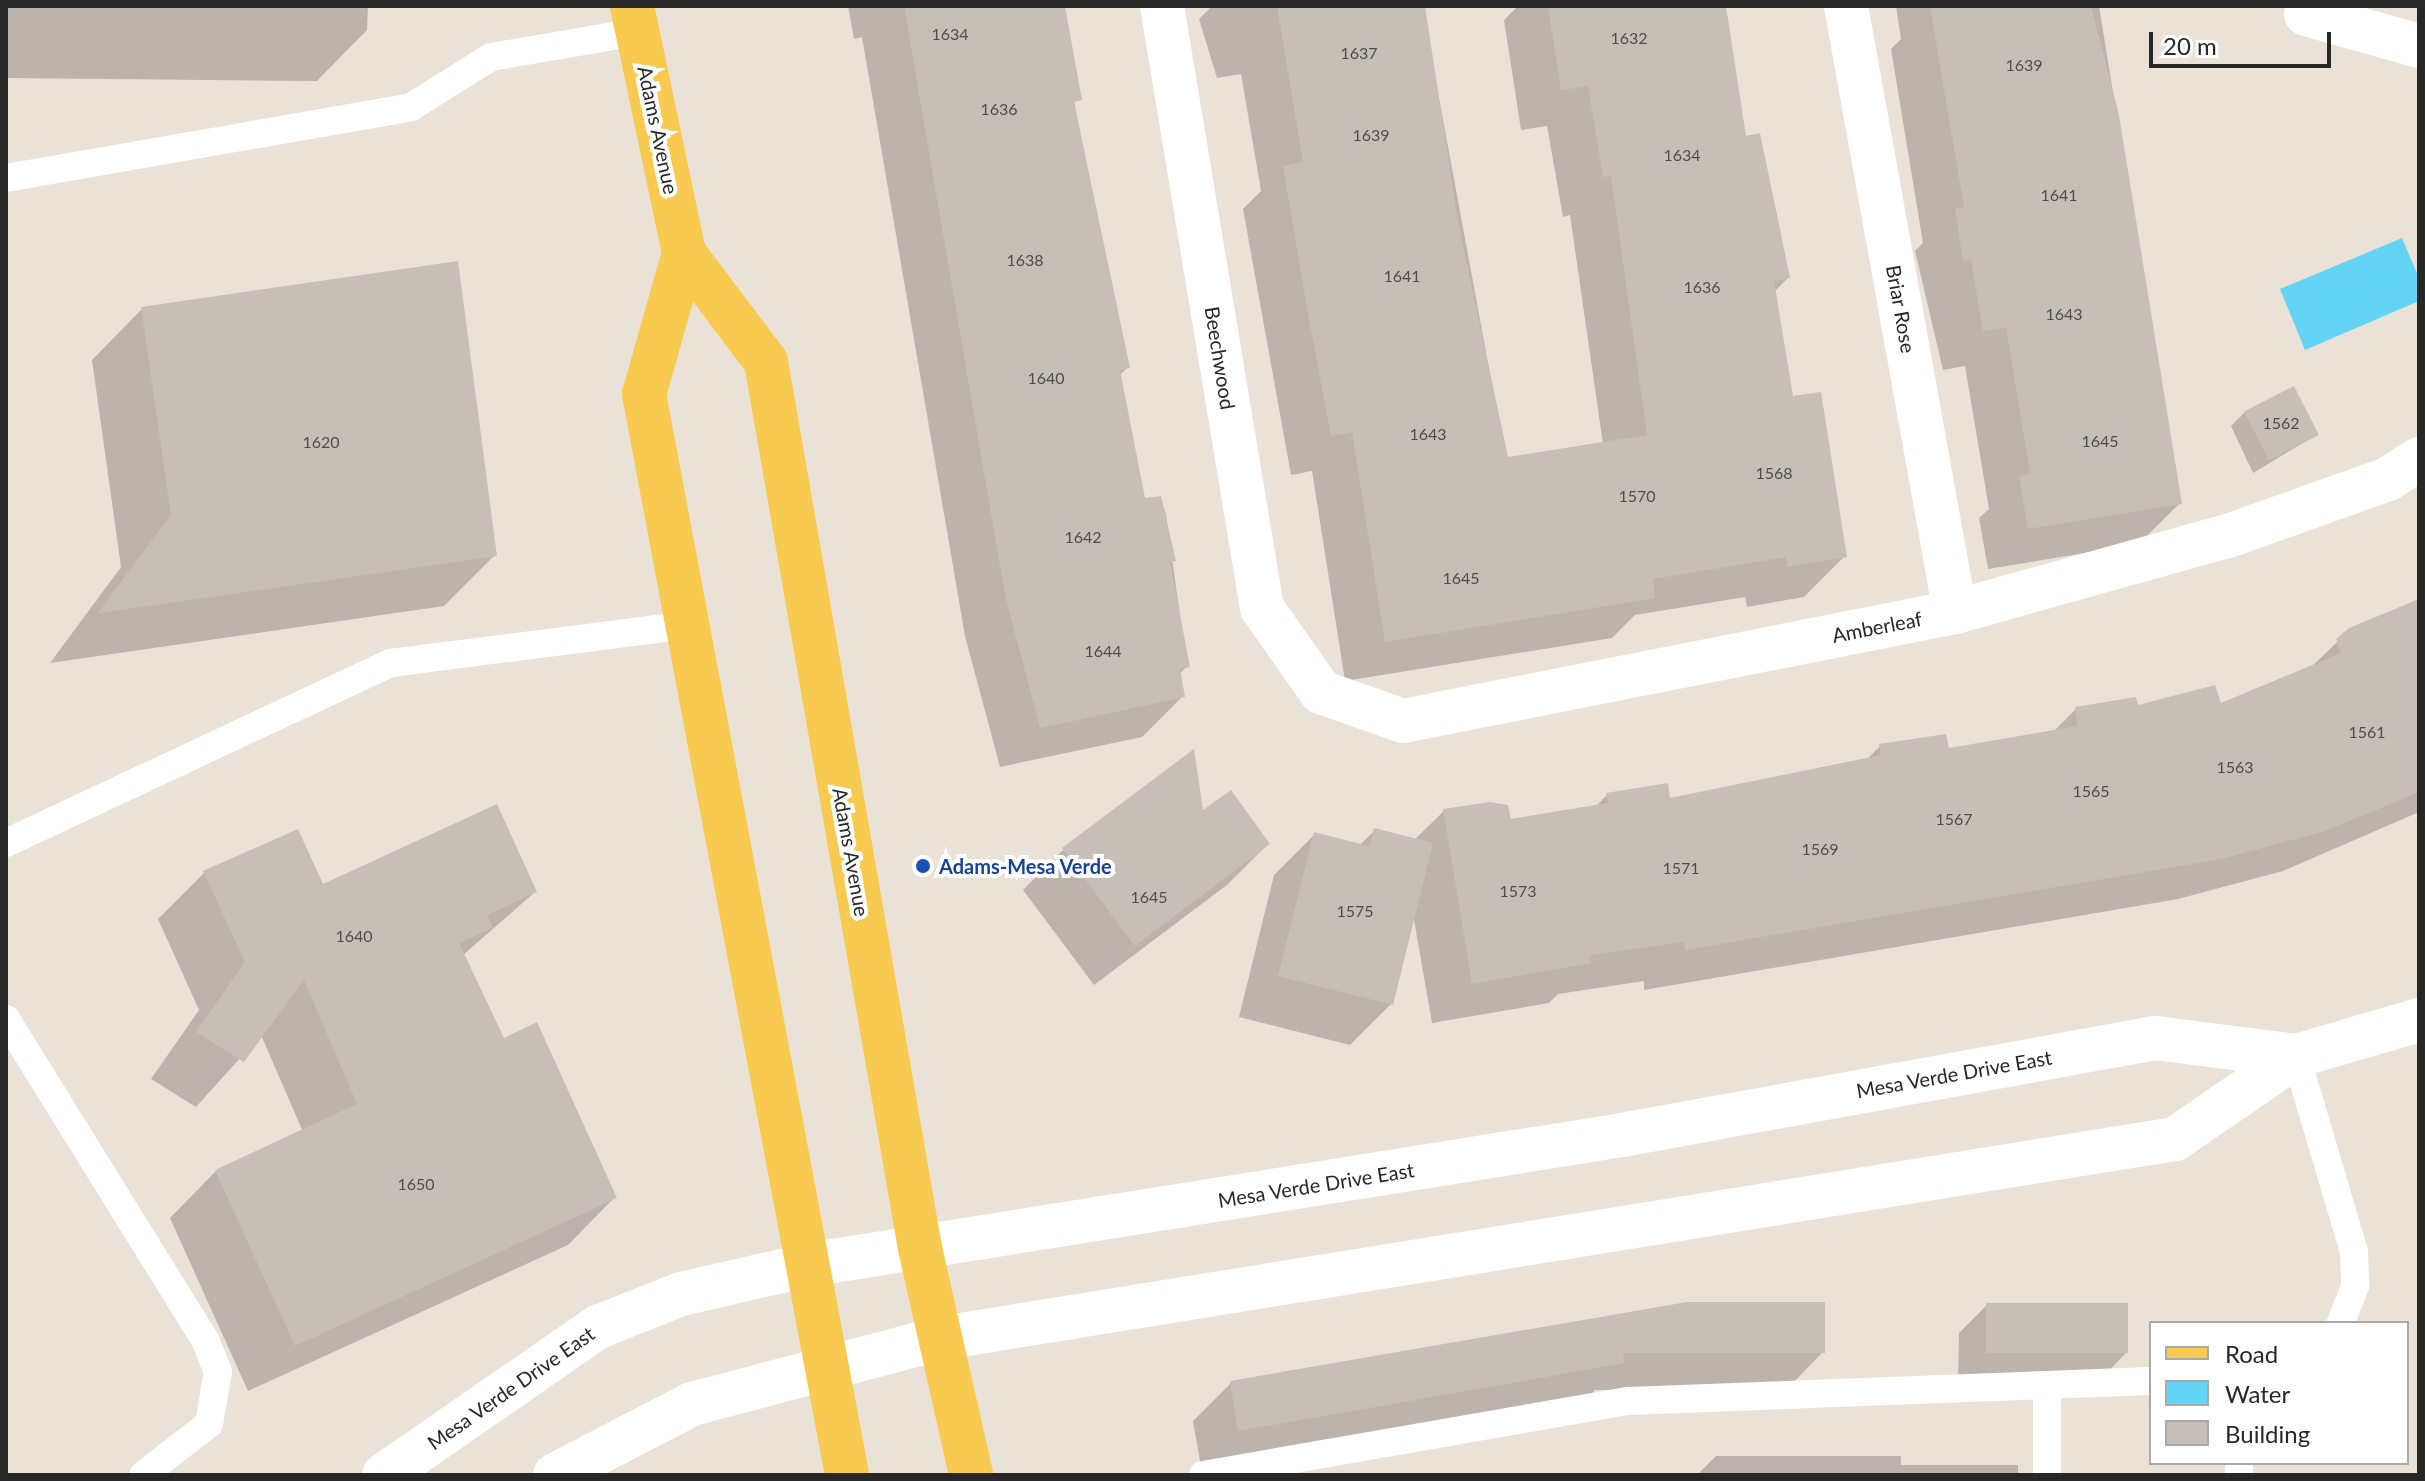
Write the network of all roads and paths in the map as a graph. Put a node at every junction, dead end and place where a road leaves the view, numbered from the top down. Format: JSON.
{"nodes":[{"id":1,"x":1162,"y":6,"type":"edge"},
{"id":2,"x":1846,"y":6,"type":"edge"},
{"id":3,"x":2306,"y":14,"type":"dead end"},
{"id":4,"x":634,"y":19,"type":"edge"},
{"id":5,"x":2419,"y":46,"type":"edge"},
{"id":6,"x":6,"y":178,"type":"edge"},
{"id":7,"x":684,"y":253,"type":"junction"},
{"id":8,"x":2419,"y":459,"type":"edge"},
{"id":9,"x":1955,"y":612,"type":"junction"},
{"id":10,"x":689,"y":625,"type":"junction"},
{"id":11,"x":1321,"y":692,"type":"joint"},
{"id":12,"x":6,"y":843,"type":"edge"},
{"id":13,"x":6,"y":1019,"type":"edge"},
{"id":14,"x":2419,"y":1020,"type":"edge"},
{"id":15,"x":2296,"y":1056,"type":"junction"},
{"id":16,"x":920,"y":1248,"type":"junction"},
{"id":17,"x":808,"y":1265,"type":"junction"},
{"id":18,"x":2342,"y":1321,"type":"edge"},
{"id":19,"x":942,"y":1338,"type":"junction"},
{"id":20,"x":826,"y":1364,"type":"junction"},
{"id":21,"x":2149,"y":1381,"type":"edge"},
{"id":22,"x":2047,"y":1385,"type":"junction"},
{"id":23,"x":143,"y":1475,"type":"edge"},
{"id":24,"x":384,"y":1475,"type":"edge"},
{"id":25,"x":555,"y":1475,"type":"edge"},
{"id":26,"x":847,"y":1475,"type":"edge"},
{"id":27,"x":971,"y":1475,"type":"edge"},
{"id":28,"x":1203,"y":1475,"type":"edge"},
{"id":29,"x":2047,"y":1475,"type":"edge"}],
"edges":[{"from":1,"to":11,"type":"street","name":"Beechwood"},
{"from":2,"to":9,"type":"street","name":"Briar Rose"},
{"from":3,"to":5,"type":"street"},
{"from":4,"to":6,"type":"lane"},
{"from":4,"to":7,"type":"main road","name":"Adams Avenue"},
{"from":7,"to":10,"type":"main road","name":"Adams Avenue"},
{"from":7,"to":16,"type":"main road","name":"Adams Avenue"},
{"from":8,"to":9,"type":"street","name":"Amberleaf"},
{"from":9,"to":11,"type":"street","name":"Amberleaf"},
{"from":10,"to":12,"type":"lane"},
{"from":10,"to":17,"type":"main road","name":"Adams Avenue"},
{"from":13,"to":23,"type":"lane"},
{"from":14,"to":15,"type":"street","name":"Mesa Verde Drive East"},
{"from":15,"to":16,"type":"street","name":"Mesa Verde Drive East"},
{"from":15,"to":18,"type":"lane"},
{"from":15,"to":19,"type":"street","name":"Mesa Verde Drive East"},
{"from":16,"to":17,"type":"street","name":"Mesa Verde Drive East"},
{"from":16,"to":19,"type":"main road","name":"Adams Avenue"},
{"from":17,"to":20,"type":"main road","name":"Adams Avenue"},
{"from":17,"to":24,"type":"street","name":"Mesa Verde Drive East"},
{"from":19,"to":20,"type":"street","name":"Mesa Verde Drive East"},
{"from":19,"to":27,"type":"main road","name":"Adams Avenue"},
{"from":20,"to":25,"type":"street","name":"Mesa Verde Drive East"},
{"from":20,"to":26,"type":"main road","name":"Adams Avenue"},
{"from":21,"to":22,"type":"lane"},
{"from":22,"to":28,"type":"lane"},
{"from":22,"to":29,"type":"lane"}]}
